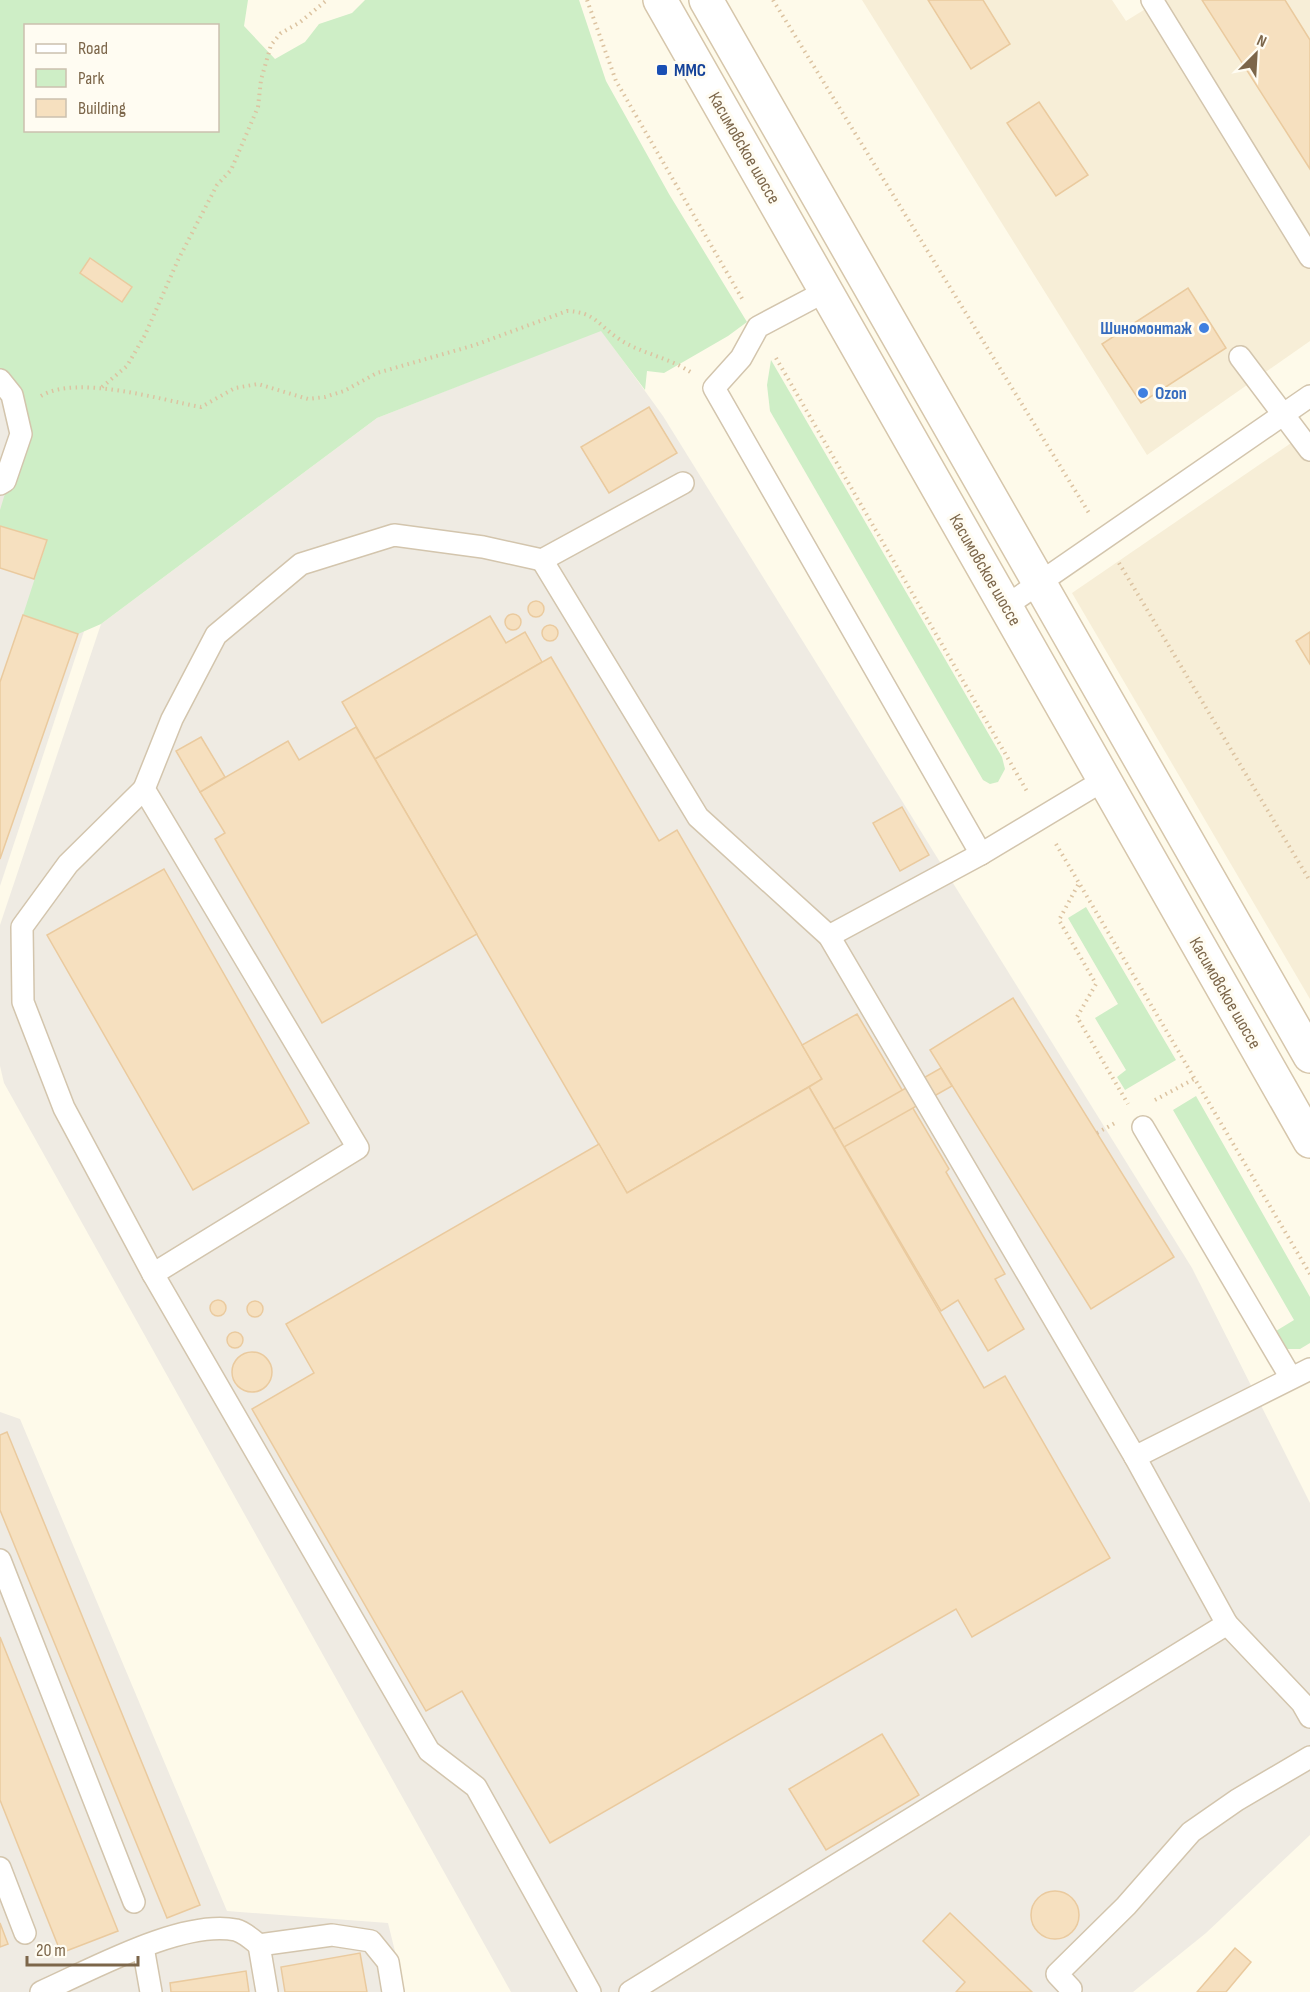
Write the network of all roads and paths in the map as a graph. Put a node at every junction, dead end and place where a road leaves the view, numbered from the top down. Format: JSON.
{"nodes":[{"id":1,"x":327,"y":0,"type":"edge"},
{"id":2,"x":587,"y":0,"type":"edge"},
{"id":3,"x":660,"y":0,"type":"edge"},
{"id":4,"x":706,"y":0,"type":"edge"},
{"id":5,"x":773,"y":0,"type":"edge"},
{"id":6,"x":1152,"y":0,"type":"edge"},
{"id":7,"x":1310,"y":258,"type":"edge"},
{"id":8,"x":826,"y":291,"type":"junction"},
{"id":9,"x":758,"y":327,"type":"junction"},
{"id":10,"x":1240,"y":357,"type":"dead end"},
{"id":11,"x":0,"y":380,"type":"edge"},
{"id":12,"x":101,"y":388,"type":"junction"},
{"id":13,"x":714,"y":388,"type":"junction"},
{"id":14,"x":1310,"y":396,"type":"edge"},
{"id":15,"x":1285,"y":414,"type":"junction"},
{"id":16,"x":21,"y":434,"type":"junction"},
{"id":17,"x":1310,"y":450,"type":"edge"},
{"id":18,"x":683,"y":483,"type":"dead end"},
{"id":19,"x":0,"y":484,"type":"edge"},
{"id":20,"x":1104,"y":538,"type":"junction"},
{"id":21,"x":542,"y":560,"type":"junction"},
{"id":22,"x":1040,"y":582,"type":"junction"},
{"id":23,"x":1006,"y":606,"type":"junction"},
{"id":24,"x":1104,"y":780,"type":"junction"},
{"id":25,"x":144,"y":789,"type":"junction"},
{"id":26,"x":1042,"y":817,"type":"junction"},
{"id":27,"x":981,"y":854,"type":"junction"},
{"id":28,"x":1310,"y":881,"type":"edge"},
{"id":29,"x":1078,"y":884,"type":"junction"},
{"id":30,"x":829,"y":936,"type":"junction"},
{"id":31,"x":1310,"y":1056,"type":"edge"},
{"id":32,"x":1143,"y":1127,"type":"joint"},
{"id":33,"x":1310,"y":1141,"type":"edge"},
{"id":34,"x":153,"y":1274,"type":"junction"},
{"id":35,"x":1310,"y":1274,"type":"edge"},
{"id":36,"x":1301,"y":1374,"type":"edge"},
{"id":37,"x":1135,"y":1457,"type":"junction"},
{"id":38,"x":0,"y":1560,"type":"edge"},
{"id":39,"x":1227,"y":1624,"type":"junction"},
{"id":40,"x":1310,"y":1717,"type":"edge"},
{"id":41,"x":1310,"y":1757,"type":"edge"},
{"id":42,"x":0,"y":1868,"type":"edge"},
{"id":43,"x":134,"y":1902,"type":"dead end"},
{"id":44,"x":26,"y":1933,"type":"dead end"},
{"id":45,"x":259,"y":1945,"type":"junction"},
{"id":46,"x":143,"y":1947,"type":"junction"},
{"id":47,"x":1071,"y":1989,"type":"dead end"},
{"id":48,"x":41,"y":1992,"type":"edge"},
{"id":49,"x":151,"y":1992,"type":"edge"},
{"id":50,"x":267,"y":1992,"type":"edge"},
{"id":51,"x":393,"y":1992,"type":"edge"},
{"id":52,"x":590,"y":1992,"type":"edge"},
{"id":53,"x":630,"y":1992,"type":"edge"}],
"edges":[{"from":1,"to":12,"type":"path"},
{"from":2,"to":9,"type":"path"},
{"from":3,"to":8,"type":"main road","name":"Касимовское шоссе"},
{"from":4,"to":22,"type":"main road"},
{"from":5,"to":20,"type":"path"},
{"from":6,"to":7,"type":"lane"},
{"from":8,"to":9,"type":"lane"},
{"from":8,"to":23,"type":"main road","name":"Касимовское шоссе"},
{"from":9,"to":13,"type":"lane"},
{"from":9,"to":26,"type":"path"},
{"from":10,"to":15,"type":"lane"},
{"from":11,"to":16,"type":"lane"},
{"from":12,"to":13,"type":"path"},
{"from":12,"to":16,"type":"path"},
{"from":13,"to":27,"type":"lane"},
{"from":14,"to":15,"type":"lane"},
{"from":15,"to":17,"type":"lane"},
{"from":15,"to":20,"type":"lane"},
{"from":16,"to":19,"type":"lane"},
{"from":18,"to":21,"type":"lane"},
{"from":20,"to":22,"type":"lane"},
{"from":20,"to":28,"type":"path"},
{"from":21,"to":25,"type":"lane"},
{"from":21,"to":30,"type":"lane"},
{"from":22,"to":23,"type":"lane"},
{"from":22,"to":31,"type":"main road"},
{"from":23,"to":24,"type":"main road","name":"Касимовское шоссе"},
{"from":24,"to":26,"type":"lane"},
{"from":24,"to":33,"type":"main road","name":"Касимовское шоссе"},
{"from":25,"to":34,"type":"lane"},
{"from":25,"to":34,"type":"lane"},
{"from":26,"to":27,"type":"lane"},
{"from":26,"to":29,"type":"path"},
{"from":27,"to":30,"type":"lane"},
{"from":29,"to":32,"type":"path"},
{"from":29,"to":35,"type":"path"},
{"from":30,"to":37,"type":"lane"},
{"from":32,"to":36,"type":"lane"},
{"from":34,"to":52,"type":"lane"},
{"from":36,"to":37,"type":"lane"},
{"from":37,"to":39,"type":"lane"},
{"from":38,"to":43,"type":"lane"},
{"from":39,"to":40,"type":"lane"},
{"from":39,"to":53,"type":"lane"},
{"from":41,"to":47,"type":"lane"},
{"from":42,"to":44,"type":"lane"},
{"from":45,"to":46,"type":"lane"},
{"from":45,"to":50,"type":"lane"},
{"from":45,"to":51,"type":"lane"},
{"from":46,"to":48,"type":"lane"},
{"from":46,"to":49,"type":"lane"}]}
